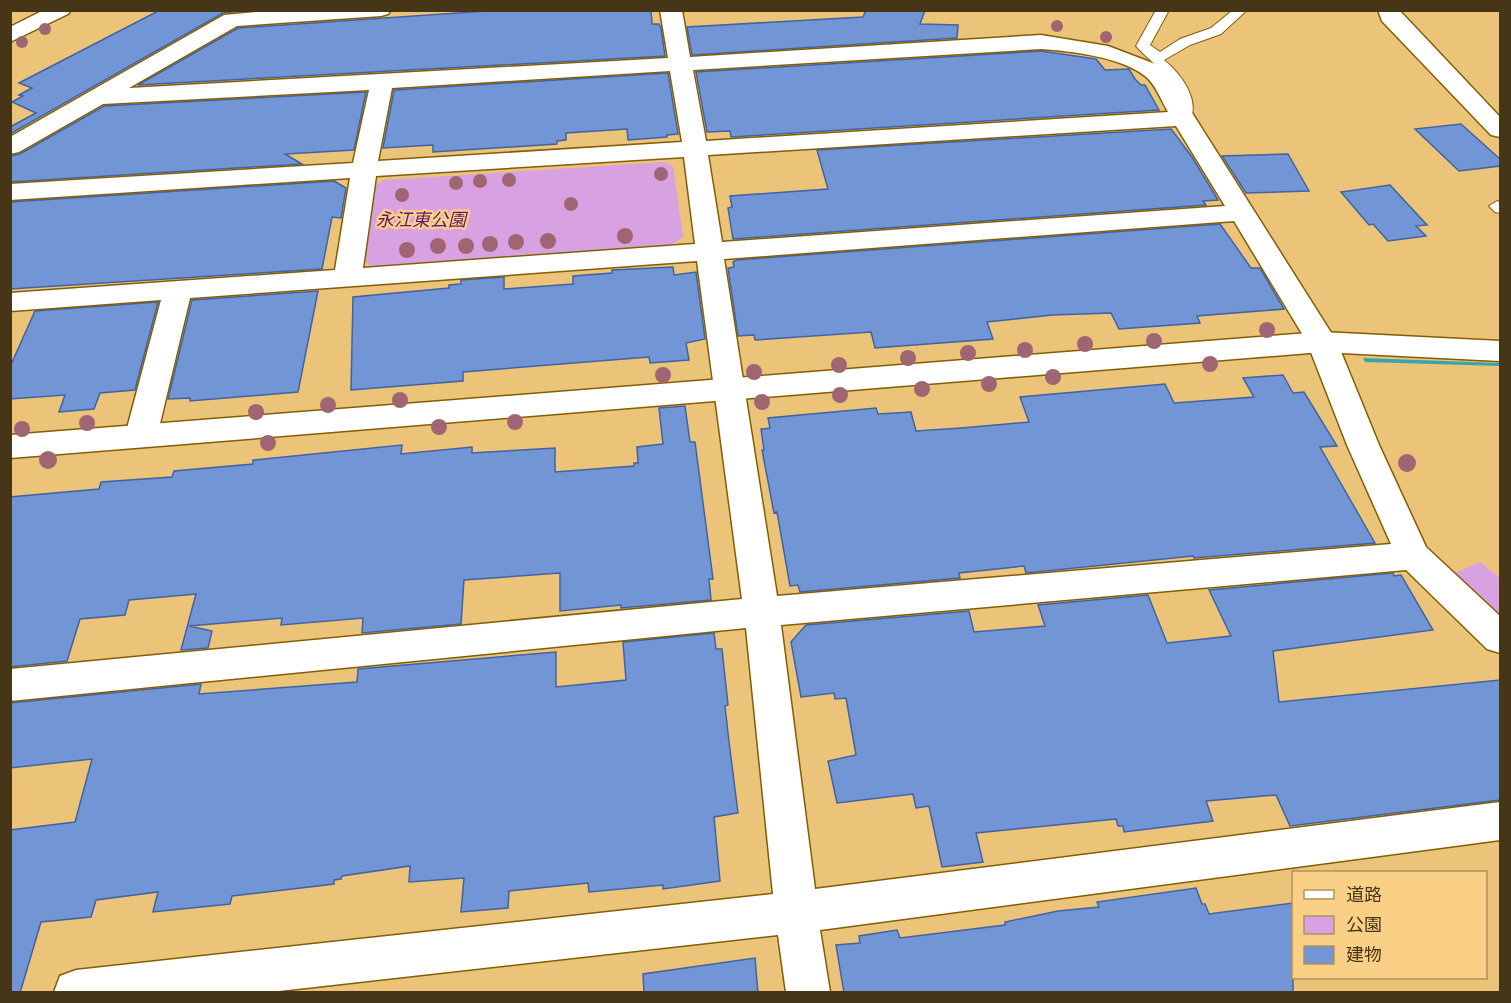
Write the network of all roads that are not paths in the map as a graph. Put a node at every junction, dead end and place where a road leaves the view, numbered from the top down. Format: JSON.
{"nodes":[{"id":1,"x":61,"y":10,"type":"edge"},
{"id":2,"x":381,"y":10,"type":"edge"},
{"id":3,"x":671,"y":10,"type":"edge"},
{"id":4,"x":1163,"y":10,"type":"edge"},
{"id":5,"x":1241,"y":10,"type":"edge"},
{"id":6,"x":1388,"y":10,"type":"edge"},
{"id":7,"x":10,"y":36,"type":"edge"},
{"id":8,"x":1159,"y":58,"type":"junction"},
{"id":9,"x":681,"y":64,"type":"junction"},
{"id":10,"x":381,"y":82,"type":"junction"},
{"id":11,"x":97,"y":97,"type":"junction"},
{"id":12,"x":1185,"y":118,"type":"junction"},
{"id":13,"x":1500,"y":130,"type":"edge"},
{"id":14,"x":10,"y":147,"type":"edge"},
{"id":15,"x":694,"y":150,"type":"junction"},
{"id":16,"x":364,"y":170,"type":"junction"},
{"id":17,"x":10,"y":192,"type":"edge"},
{"id":18,"x":1240,"y":213,"type":"junction"},
{"id":19,"x":709,"y":250,"type":"junction"},
{"id":20,"x":348,"y":277,"type":"junction"},
{"id":21,"x":178,"y":289,"type":"junction"},
{"id":22,"x":10,"y":302,"type":"edge"},
{"id":23,"x":1322,"y":342,"type":"junction"},
{"id":24,"x":1500,"y":351,"type":"edge"},
{"id":25,"x":730,"y":388,"type":"junction"},
{"id":26,"x":141,"y":436,"type":"junction"},
{"id":27,"x":10,"y":447,"type":"edge"},
{"id":28,"x":1413,"y":556,"type":"junction"},
{"id":29,"x":762,"y":612,"type":"junction"},
{"id":30,"x":1500,"y":638,"type":"edge"},
{"id":31,"x":10,"y":685,"type":"edge"},
{"id":32,"x":1500,"y":821,"type":"edge"},
{"id":33,"x":796,"y":912,"type":"junction"},
{"id":34,"x":76,"y":993,"type":"edge"},
{"id":35,"x":808,"y":993,"type":"edge"}],
"edges":[{"from":1,"to":7,"type":"street"},
{"from":2,"to":11,"type":"street"},
{"from":3,"to":9,"type":"street"},
{"from":4,"to":8,"type":"lane"},
{"from":5,"to":8,"type":"lane"},
{"from":6,"to":13,"type":"street"},
{"from":8,"to":12,"type":"lane"},
{"from":9,"to":10,"type":"street"},
{"from":9,"to":12,"type":"street"},
{"from":9,"to":15,"type":"street"},
{"from":10,"to":11,"type":"street"},
{"from":10,"to":16,"type":"street"},
{"from":11,"to":14,"type":"street"},
{"from":12,"to":15,"type":"street"},
{"from":12,"to":18,"type":"street"},
{"from":15,"to":16,"type":"street"},
{"from":15,"to":19,"type":"street"},
{"from":16,"to":17,"type":"street"},
{"from":16,"to":20,"type":"street"},
{"from":18,"to":19,"type":"street"},
{"from":18,"to":23,"type":"street"},
{"from":19,"to":20,"type":"street"},
{"from":19,"to":25,"type":"street"},
{"from":20,"to":21,"type":"street"},
{"from":21,"to":22,"type":"street"},
{"from":21,"to":26,"type":"street"},
{"from":23,"to":24,"type":"street"},
{"from":23,"to":25,"type":"street"},
{"from":23,"to":28,"type":"street"},
{"from":25,"to":26,"type":"street"},
{"from":25,"to":29,"type":"street"},
{"from":26,"to":27,"type":"street"},
{"from":28,"to":29,"type":"street"},
{"from":28,"to":30,"type":"street"},
{"from":29,"to":31,"type":"street"},
{"from":29,"to":33,"type":"street"},
{"from":32,"to":33,"type":"street"},
{"from":33,"to":34,"type":"street"},
{"from":33,"to":35,"type":"street"}]}
